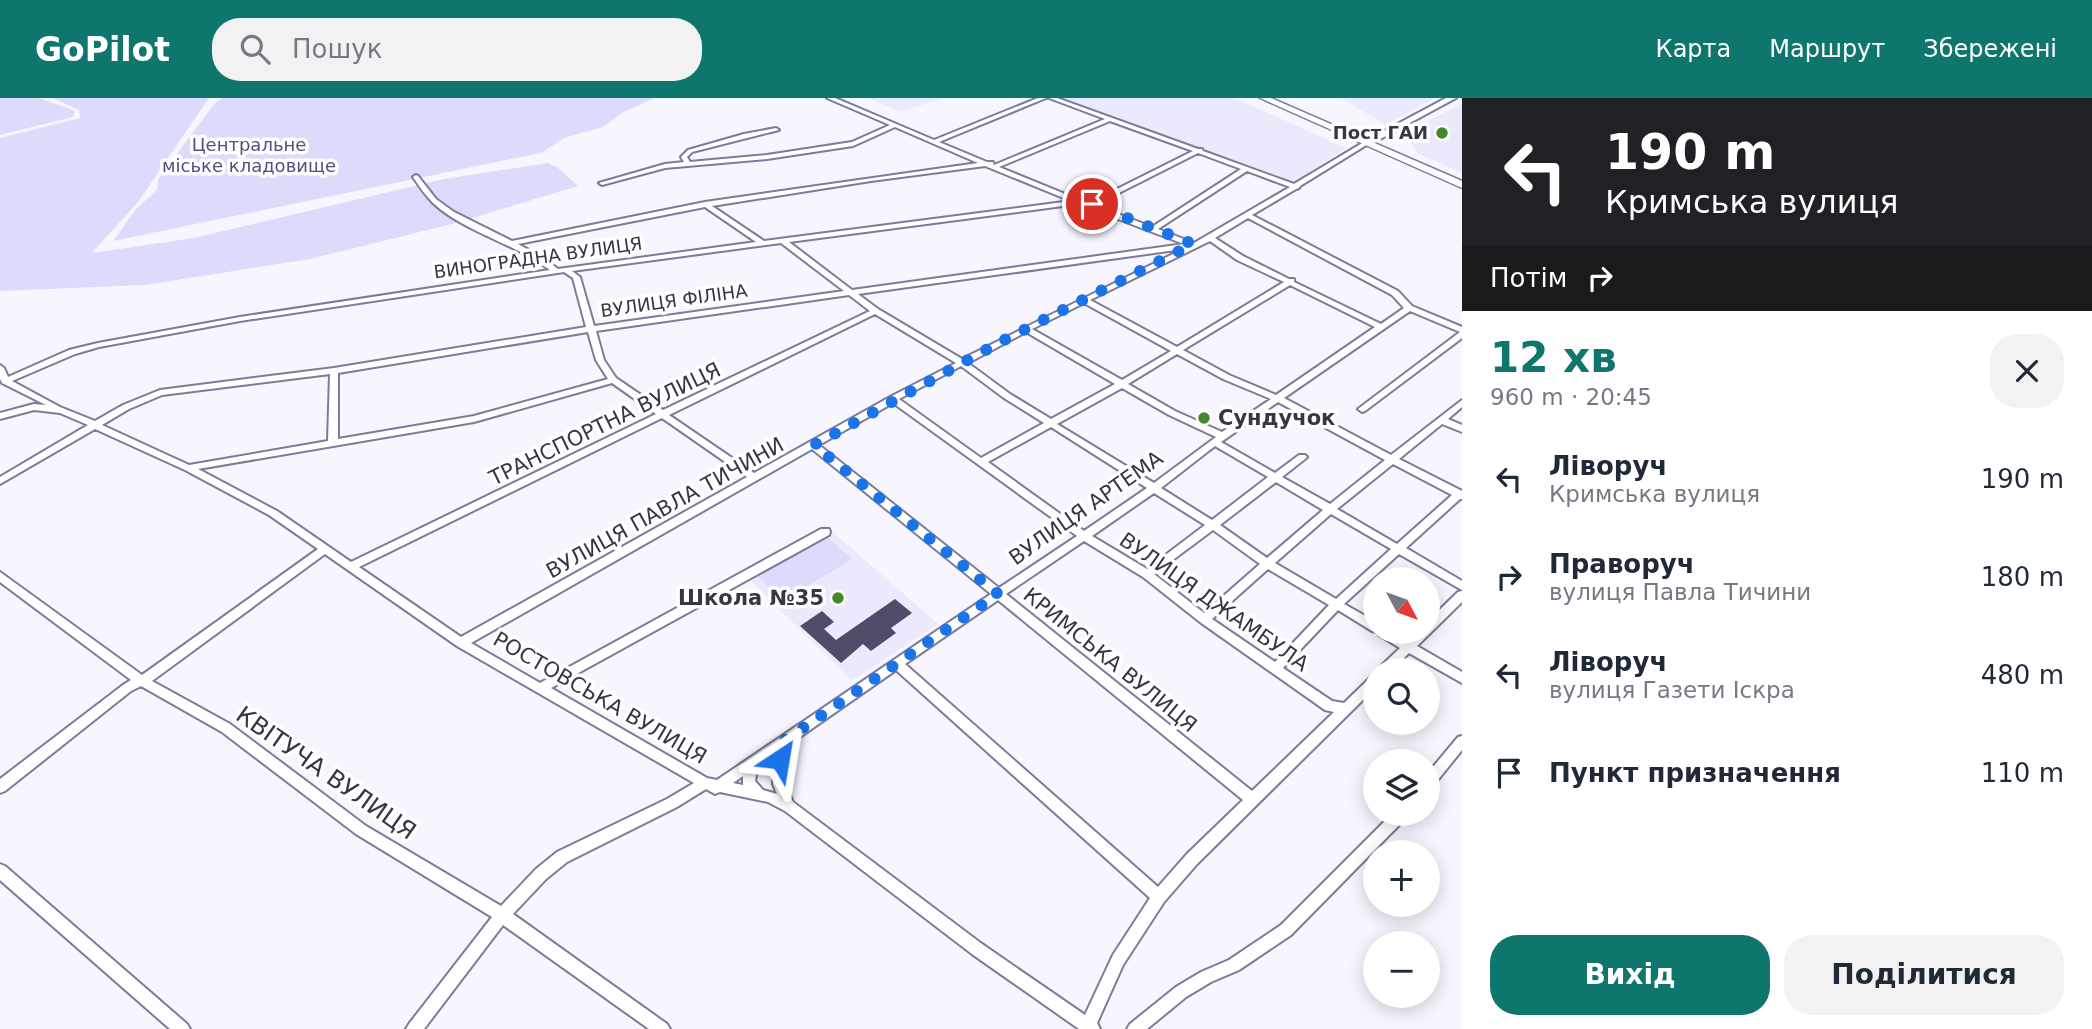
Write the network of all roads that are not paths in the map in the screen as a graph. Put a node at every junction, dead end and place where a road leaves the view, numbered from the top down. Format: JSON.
{"nodes":[{"id":1,"x":830,"y":98,"type":"edge"},
{"id":2,"x":1043,"y":98,"type":"edge"},
{"id":3,"x":1052,"y":98,"type":"edge"},
{"id":4,"x":1264,"y":98,"type":"edge"},
{"id":5,"x":1277,"y":98,"type":"edge"},
{"id":6,"x":1458,"y":98,"type":"edge"},
{"id":7,"x":1448,"y":100,"type":"edge"},
{"id":8,"x":1110,"y":119,"type":"junction"},
{"id":9,"x":895,"y":125,"type":"junction"},
{"id":10,"x":776,"y":130,"type":"dead end"},
{"id":11,"x":936,"y":141,"type":"junction"},
{"id":12,"x":1370,"y":141,"type":"junction"},
{"id":13,"x":1200,"y":150,"type":"junction"},
{"id":14,"x":687,"y":163,"type":"junction"},
{"id":15,"x":993,"y":165,"type":"junction"},
{"id":16,"x":1245,"y":169,"type":"junction"},
{"id":17,"x":416,"y":177,"type":"dead end"},
{"id":18,"x":1462,"y":178,"type":"edge"},
{"id":19,"x":602,"y":183,"type":"dead end"},
{"id":20,"x":1462,"y":186,"type":"edge"},
{"id":21,"x":1297,"y":187,"type":"junction"},
{"id":22,"x":1088,"y":203,"type":"junction"},
{"id":23,"x":705,"y":204,"type":"junction"},
{"id":24,"x":1250,"y":216,"type":"junction"},
{"id":25,"x":1153,"y":229,"type":"junction"},
{"id":26,"x":1210,"y":238,"type":"junction"},
{"id":27,"x":785,"y":242,"type":"junction"},
{"id":28,"x":513,"y":243,"type":"junction"},
{"id":29,"x":763,"y":244,"type":"junction"},
{"id":30,"x":1193,"y":244,"type":"junction"},
{"id":31,"x":1118,"y":255,"type":"junction"},
{"id":32,"x":561,"y":270,"type":"junction"},
{"id":33,"x":1143,"y":270,"type":"junction"},
{"id":34,"x":1291,"y":281,"type":"junction"},
{"id":35,"x":847,"y":292,"type":"junction"},
{"id":36,"x":1084,"y":300,"type":"junction"},
{"id":37,"x":1409,"y":307,"type":"junction"},
{"id":38,"x":875,"y":311,"type":"junction"},
{"id":39,"x":1381,"y":327,"type":"junction"},
{"id":40,"x":590,"y":329,"type":"junction"},
{"id":41,"x":1026,"y":329,"type":"junction"},
{"id":42,"x":1462,"y":332,"type":"edge"},
{"id":43,"x":1176,"y":350,"type":"junction"},
{"id":44,"x":961,"y":363,"type":"junction"},
{"id":45,"x":0,"y":368,"type":"edge"},
{"id":46,"x":334,"y":371,"type":"junction"},
{"id":47,"x":612,"y":380,"type":"junction"},
{"id":48,"x":5,"y":381,"type":"junction"},
{"id":49,"x":1122,"y":384,"type":"junction"},
{"id":50,"x":1278,"y":399,"type":"junction"},
{"id":51,"x":892,"y":400,"type":"junction"},
{"id":52,"x":1462,"y":403,"type":"edge"},
{"id":53,"x":1362,"y":409,"type":"dead end"},
{"id":54,"x":62,"y":410,"type":"junction"},
{"id":55,"x":666,"y":415,"type":"junction"},
{"id":56,"x":0,"y":416,"type":"edge"},
{"id":57,"x":1442,"y":420,"type":"junction"},
{"id":58,"x":1052,"y":424,"type":"junction"},
{"id":59,"x":95,"y":425,"type":"junction"},
{"id":60,"x":1462,"y":429,"type":"edge"},
{"id":61,"x":1219,"y":439,"type":"junction"},
{"id":62,"x":333,"y":443,"type":"junction"},
{"id":63,"x":814,"y":445,"type":"junction"},
{"id":64,"x":1302,"y":457,"type":"dead end"},
{"id":65,"x":1394,"y":460,"type":"junction"},
{"id":66,"x":981,"y":462,"type":"junction"},
{"id":67,"x":188,"y":468,"type":"junction"},
{"id":68,"x":1273,"y":476,"type":"junction"},
{"id":69,"x":755,"y":478,"type":"junction"},
{"id":70,"x":0,"y":481,"type":"edge"},
{"id":71,"x":1154,"y":488,"type":"junction"},
{"id":72,"x":1460,"y":495,"type":"edge"},
{"id":73,"x":1329,"y":510,"type":"junction"},
{"id":74,"x":1213,"y":525,"type":"junction"},
{"id":75,"x":825,"y":531,"type":"dead end"},
{"id":76,"x":1083,"y":535,"type":"junction"},
{"id":77,"x":1397,"y":549,"type":"junction"},
{"id":78,"x":324,"y":550,"type":"junction"},
{"id":79,"x":1268,"y":564,"type":"junction"},
{"id":80,"x":349,"y":567,"type":"junction"},
{"id":81,"x":1147,"y":574,"type":"junction"},
{"id":82,"x":0,"y":576,"type":"edge"},
{"id":83,"x":1462,"y":586,"type":"edge"},
{"id":84,"x":998,"y":594,"type":"junction"},
{"id":85,"x":1462,"y":595,"type":"edge"},
{"id":86,"x":1336,"y":606,"type":"junction"},
{"id":87,"x":1440,"y":616,"type":"edge"},
{"id":88,"x":1204,"y":619,"type":"junction"},
{"id":89,"x":1363,"y":621,"type":"edge"},
{"id":90,"x":461,"y":643,"type":"junction"},
{"id":91,"x":1404,"y":644,"type":"edge"},
{"id":92,"x":1412,"y":644,"type":"edge"},
{"id":93,"x":1409,"y":647,"type":"junction"},
{"id":94,"x":1397,"y":658,"type":"edge"},
{"id":95,"x":896,"y":663,"type":"junction"},
{"id":96,"x":1276,"y":668,"type":"junction"},
{"id":97,"x":1462,"y":678,"type":"edge"},
{"id":98,"x":141,"y":680,"type":"junction"},
{"id":99,"x":541,"y":688,"type":"junction"},
{"id":100,"x":1363,"y":690,"type":"edge"},
{"id":101,"x":1344,"y":708,"type":"junction"},
{"id":102,"x":1462,"y":741,"type":"edge"},
{"id":103,"x":781,"y":743,"type":"junction"},
{"id":104,"x":752,"y":763,"type":"junction"},
{"id":105,"x":1440,"y":768,"type":"edge"},
{"id":106,"x":779,"y":783,"type":"junction"},
{"id":107,"x":710,"y":786,"type":"junction"},
{"id":108,"x":0,"y":787,"type":"edge"},
{"id":109,"x":758,"y":794,"type":"junction"},
{"id":110,"x":1251,"y":799,"type":"junction"},
{"id":111,"x":790,"y":807,"type":"junction"},
{"id":112,"x":1389,"y":826,"type":"edge"},
{"id":113,"x":0,"y":871,"type":"edge"},
{"id":114,"x":1159,"y":897,"type":"junction"},
{"id":115,"x":502,"y":915,"type":"junction"},
{"id":116,"x":1089,"y":1028,"type":"edge"},
{"id":117,"x":182,"y":1029,"type":"edge"},
{"id":118,"x":414,"y":1029,"type":"edge"},
{"id":119,"x":662,"y":1029,"type":"edge"},
{"id":120,"x":1135,"y":1029,"type":"edge"}],
"edges":[{"from":1,"to":9,"type":"street"},
{"from":2,"to":11,"type":"street"},
{"from":3,"to":8,"type":"street"},
{"from":4,"to":12,"type":"main road"},
{"from":5,"to":12,"type":"main road"},
{"from":6,"to":7,"type":"street"},
{"from":7,"to":12,"type":"street"},
{"from":8,"to":13,"type":"street"},
{"from":8,"to":15,"type":"street"},
{"from":9,"to":11,"type":"street"},
{"from":9,"to":14,"type":"street"},
{"from":10,"to":14,"type":"street"},
{"from":11,"to":15,"type":"street"},
{"from":12,"to":18,"type":"main road"},
{"from":12,"to":20,"type":"main road"},
{"from":12,"to":21,"type":"street","name":"ВУЛИЦЯ ПАВЛА ТИЧИНИ"},
{"from":13,"to":16,"type":"street"},
{"from":13,"to":22,"type":"street"},
{"from":14,"to":19,"type":"street"},
{"from":15,"to":22,"type":"street"},
{"from":15,"to":23,"type":"street"},
{"from":16,"to":21,"type":"street"},
{"from":16,"to":25,"type":"street"},
{"from":17,"to":28,"type":"street"},
{"from":21,"to":24,"type":"street","name":"ВУЛИЦЯ ПАВЛА ТИЧИНИ"},
{"from":22,"to":25,"type":"street"},
{"from":22,"to":27,"type":"street","name":"ВИНОГРАДНА ВУЛИЦЯ"},
{"from":23,"to":28,"type":"street"},
{"from":23,"to":29,"type":"street"},
{"from":24,"to":26,"type":"street","name":"ВУЛИЦЯ ПАВЛА ТИЧИНИ"},
{"from":24,"to":37,"type":"street"},
{"from":25,"to":30,"type":"street"},
{"from":26,"to":30,"type":"street","name":"ВУЛИЦЯ ПАВЛА ТИЧИНИ"},
{"from":26,"to":34,"type":"street"},
{"from":27,"to":29,"type":"street","name":"ВИНОГРАДНА ВУЛИЦЯ"},
{"from":27,"to":35,"type":"street"},
{"from":28,"to":32,"type":"street"},
{"from":29,"to":32,"type":"street","name":"ВИНОГРАДНА ВУЛИЦЯ"},
{"from":30,"to":31,"type":"street","name":"ВУЛИЦЯ ФІЛІНА"},
{"from":30,"to":33,"type":"street","name":"ВУЛИЦЯ ПАВЛА ТИЧИНИ"},
{"from":31,"to":33,"type":"street"},
{"from":31,"to":35,"type":"street","name":"ВУЛИЦЯ ФІЛІНА"},
{"from":32,"to":40,"type":"street"},
{"from":32,"to":48,"type":"street","name":"ВИНОГРАДНА ВУЛИЦЯ"},
{"from":33,"to":36,"type":"street","name":"ВУЛИЦЯ ПАВЛА ТИЧИНИ"},
{"from":34,"to":39,"type":"street"},
{"from":34,"to":43,"type":"street"},
{"from":35,"to":38,"type":"street"},
{"from":35,"to":40,"type":"street","name":"ВУЛИЦЯ ФІЛІНА"},
{"from":36,"to":41,"type":"street","name":"ВУЛИЦЯ ПАВЛА ТИЧИНИ"},
{"from":36,"to":43,"type":"street"},
{"from":37,"to":39,"type":"street","name":"ВУЛИЦЯ АРТЕМА"},
{"from":37,"to":42,"type":"street"},
{"from":38,"to":44,"type":"street"},
{"from":38,"to":55,"type":"street","name":"ТРАНСПОРТНА ВУЛИЦЯ"},
{"from":39,"to":50,"type":"street","name":"ВУЛИЦЯ АРТЕМА"},
{"from":40,"to":46,"type":"street","name":"ВУЛИЦЯ ФІЛІНА"},
{"from":40,"to":47,"type":"street"},
{"from":41,"to":44,"type":"street","name":"ВУЛИЦЯ ПАВЛА ТИЧИНИ"},
{"from":41,"to":49,"type":"street"},
{"from":42,"to":53,"type":"street"},
{"from":43,"to":49,"type":"street"},
{"from":43,"to":50,"type":"street"},
{"from":44,"to":51,"type":"street","name":"ВУЛИЦЯ ПАВЛА ТИЧИНИ"},
{"from":44,"to":58,"type":"street"},
{"from":45,"to":48,"type":"street"},
{"from":46,"to":59,"type":"street","name":"ВУЛИЦЯ ФІЛІНА"},
{"from":46,"to":62,"type":"street"},
{"from":47,"to":55,"type":"street"},
{"from":47,"to":62,"type":"street"},
{"from":48,"to":54,"type":"street"},
{"from":49,"to":58,"type":"street"},
{"from":49,"to":61,"type":"street"},
{"from":50,"to":61,"type":"street","name":"ВУЛИЦЯ АРТЕМА"},
{"from":50,"to":65,"type":"street"},
{"from":51,"to":63,"type":"street","name":"ВУЛИЦЯ ПАВЛА ТИЧИНИ"},
{"from":51,"to":66,"type":"street","name":"ВУЛИЦЯ ДЖАМБУЛА"},
{"from":52,"to":57,"type":"street"},
{"from":54,"to":56,"type":"street"},
{"from":54,"to":59,"type":"street","name":"РОСТОВСЬКА ВУЛИЦЯ"},
{"from":55,"to":69,"type":"street"},
{"from":55,"to":80,"type":"street","name":"ТРАНСПОРТНА ВУЛИЦЯ"},
{"from":57,"to":60,"type":"street"},
{"from":57,"to":65,"type":"street"},
{"from":58,"to":66,"type":"street"},
{"from":58,"to":71,"type":"street"},
{"from":59,"to":67,"type":"street","name":"РОСТОВСЬКА ВУЛИЦЯ"},
{"from":59,"to":70,"type":"street","name":"ВУЛИЦЯ ФІЛІНА"},
{"from":61,"to":68,"type":"street"},
{"from":61,"to":71,"type":"street","name":"ВУЛИЦЯ АРТЕМА"},
{"from":62,"to":67,"type":"street"},
{"from":63,"to":69,"type":"street","name":"ВУЛИЦЯ ПАВЛА ТИЧИНИ"},
{"from":63,"to":84,"type":"street","name":"КРИМСЬКА ВУЛИЦЯ"},
{"from":64,"to":68,"type":"street"},
{"from":65,"to":72,"type":"street"},
{"from":65,"to":73,"type":"street"},
{"from":66,"to":76,"type":"street","name":"ВУЛИЦЯ ДЖАМБУЛА"},
{"from":67,"to":78,"type":"street","name":"РОСТОВСЬКА ВУЛИЦЯ"},
{"from":68,"to":73,"type":"street"},
{"from":68,"to":74,"type":"street"},
{"from":69,"to":90,"type":"street","name":"ВУЛИЦЯ ПАВЛА ТИЧИНИ"},
{"from":71,"to":74,"type":"street"},
{"from":71,"to":76,"type":"street","name":"ВУЛИЦЯ АРТЕМА"},
{"from":72,"to":77,"type":"street"},
{"from":73,"to":77,"type":"street"},
{"from":73,"to":79,"type":"street"},
{"from":74,"to":79,"type":"street"},
{"from":74,"to":81,"type":"street"},
{"from":75,"to":99,"type":"street"},
{"from":76,"to":81,"type":"street","name":"ВУЛИЦЯ ДЖАМБУЛА"},
{"from":76,"to":84,"type":"street","name":"ВУЛИЦЯ АРТЕМА"},
{"from":77,"to":83,"type":"street"},
{"from":77,"to":86,"type":"street"},
{"from":78,"to":80,"type":"street","name":"РОСТОВСЬКА ВУЛИЦЯ"},
{"from":78,"to":98,"type":"street"},
{"from":79,"to":86,"type":"street"},
{"from":79,"to":88,"type":"street"},
{"from":80,"to":90,"type":"street","name":"РОСТОВСЬКА ВУЛИЦЯ"},
{"from":81,"to":88,"type":"street","name":"ВУЛИЦЯ ДЖАМБУЛА"},
{"from":82,"to":98,"type":"street","name":"КВІТУЧА ВУЛИЦЯ"},
{"from":84,"to":95,"type":"street","name":"ВУЛИЦЯ АРТЕМА"},
{"from":84,"to":110,"type":"street","name":"КРИМСЬКА ВУЛИЦЯ"},
{"from":85,"to":87,"type":"street"},
{"from":86,"to":89,"type":"street"},
{"from":86,"to":96,"type":"street"},
{"from":88,"to":96,"type":"street","name":"ВУЛИЦЯ ДЖАМБУЛА"},
{"from":90,"to":99,"type":"street","name":"РОСТОВСЬКА ВУЛИЦЯ"},
{"from":91,"to":93,"type":"street"},
{"from":92,"to":93,"type":"street"},
{"from":93,"to":94,"type":"street"},
{"from":93,"to":97,"type":"street"},
{"from":95,"to":103,"type":"street","name":"ВУЛИЦЯ АРТЕМА"},
{"from":95,"to":114,"type":"street"},
{"from":96,"to":101,"type":"street","name":"ВУЛИЦЯ ДЖАМБУЛА"},
{"from":98,"to":108,"type":"street"},
{"from":98,"to":115,"type":"street","name":"КВІТУЧА ВУЛИЦЯ"},
{"from":99,"to":107,"type":"street","name":"РОСТОВСЬКА ВУЛИЦЯ"},
{"from":100,"to":101,"type":"street"},
{"from":101,"to":110,"type":"street"},
{"from":102,"to":105,"type":"street"},
{"from":103,"to":104,"type":"street","name":"ВУЛИЦЯ АРТЕМА"},
{"from":103,"to":106,"type":"street"},
{"from":104,"to":107,"type":"street","name":"ВУЛИЦЯ АРТЕМА"},
{"from":104,"to":109,"type":"street"},
{"from":106,"to":109,"type":"street"},
{"from":106,"to":111,"type":"street"},
{"from":107,"to":109,"type":"street","name":"РОСТОВСЬКА ВУЛИЦЯ"},
{"from":107,"to":115,"type":"street","name":"ВУЛИЦЯ АРТЕМА"},
{"from":109,"to":111,"type":"street","name":"РОСТОВСЬКА ВУЛИЦЯ"},
{"from":110,"to":114,"type":"street"},
{"from":111,"to":116,"type":"street","name":"РОСТОВСЬКА ВУЛИЦЯ"},
{"from":112,"to":120,"type":"street"},
{"from":113,"to":117,"type":"street"},
{"from":114,"to":116,"type":"street"},
{"from":115,"to":118,"type":"street","name":"ВУЛИЦЯ АРТЕМА"},
{"from":115,"to":119,"type":"street","name":"КВІТУЧА ВУЛИЦЯ"}]}
